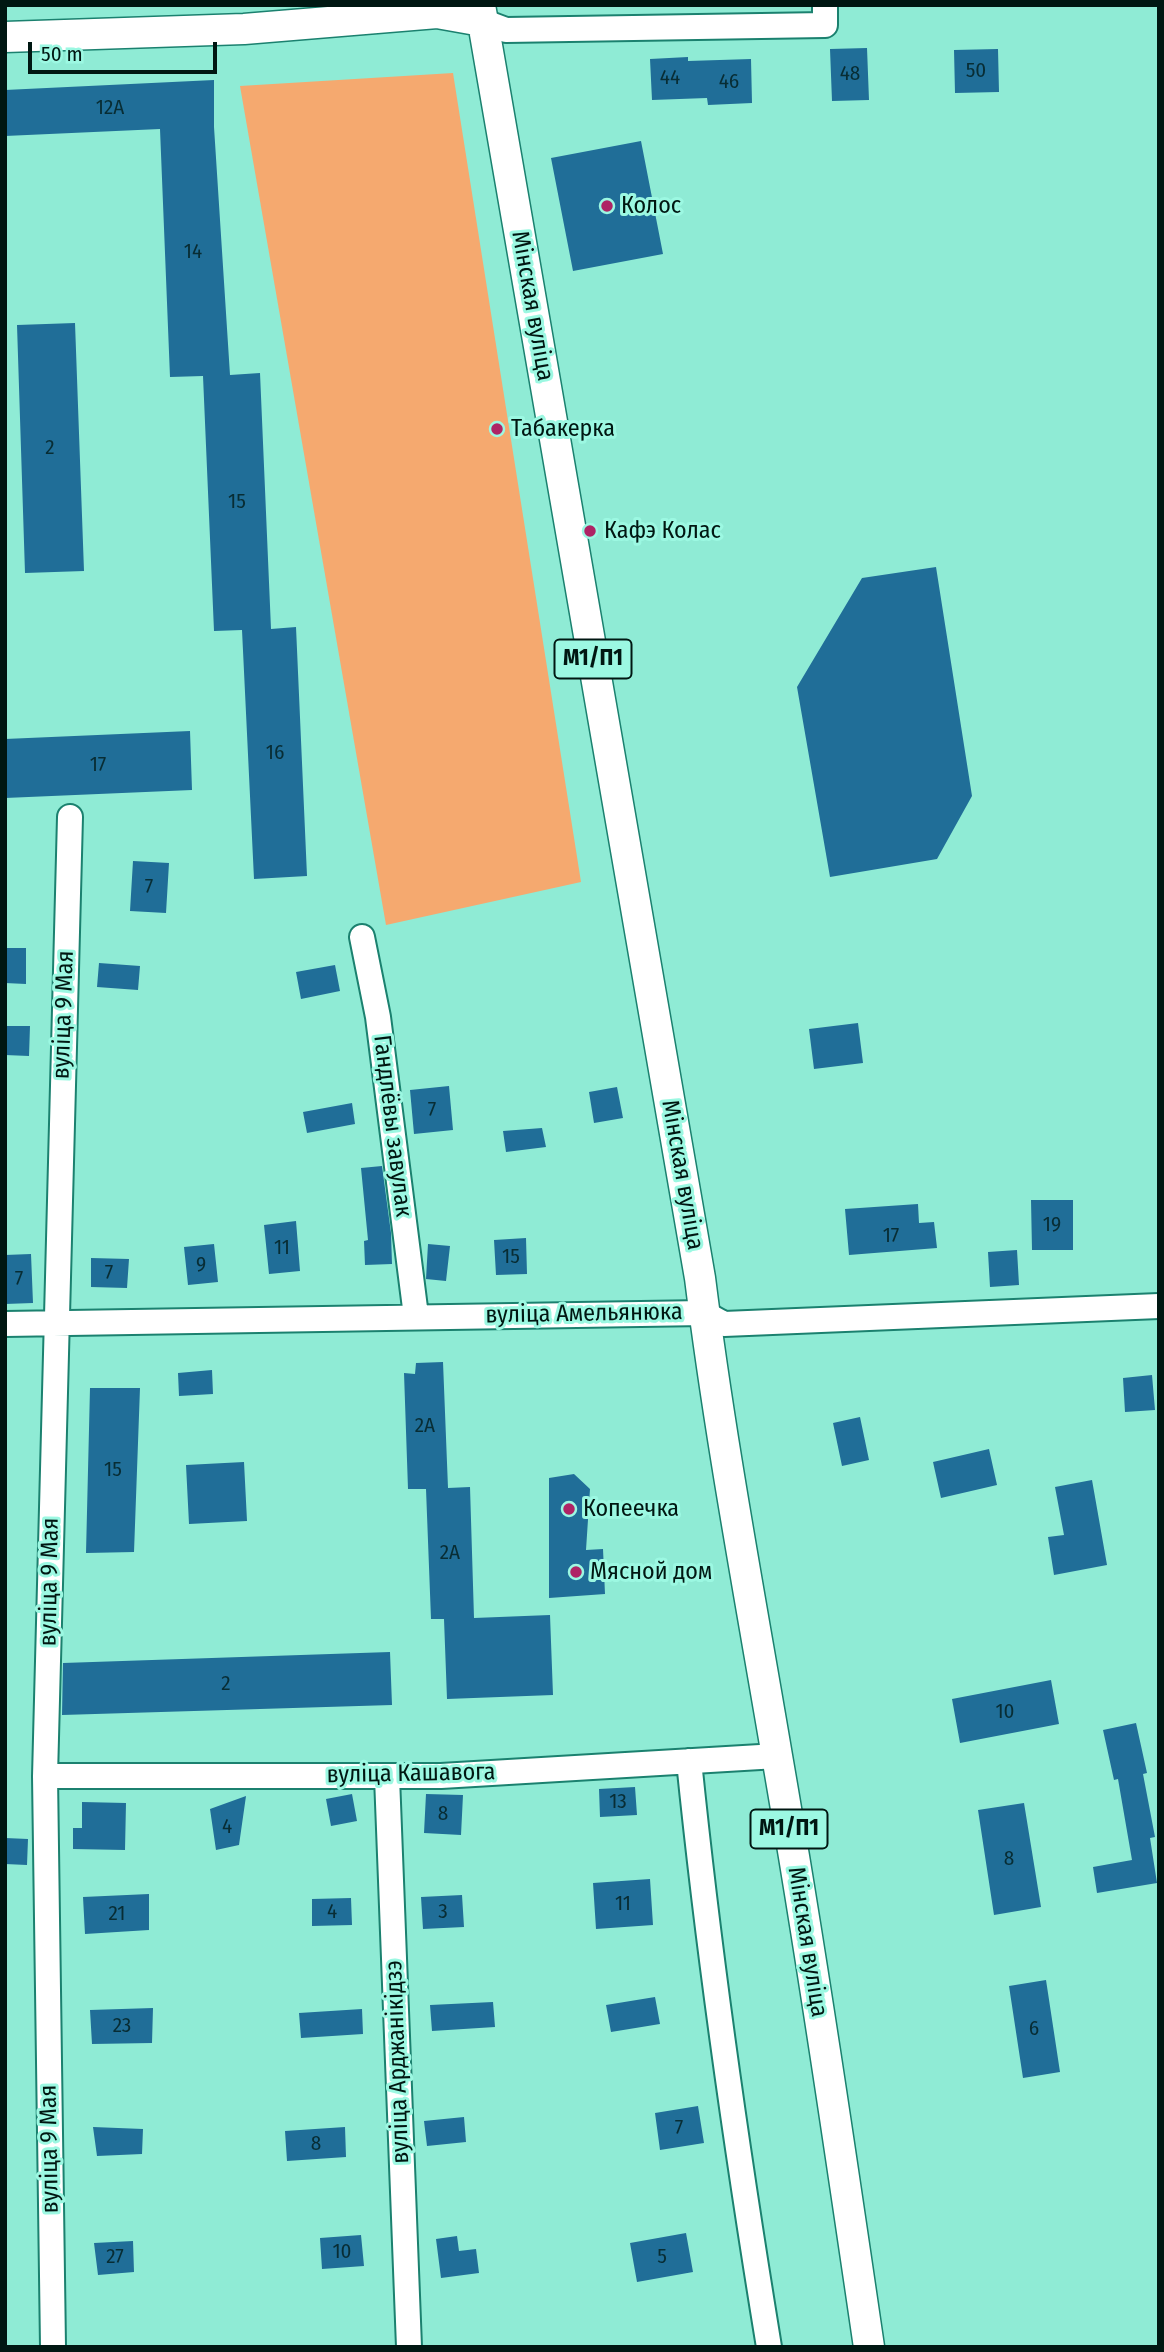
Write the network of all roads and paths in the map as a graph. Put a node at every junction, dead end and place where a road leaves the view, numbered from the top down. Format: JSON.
{"nodes":[{"id":1,"x":481,"y":13,"type":"edge"},
{"id":2,"x":825,"y":15,"type":"edge"},
{"id":3,"x":5,"y":37,"type":"edge"},
{"id":4,"x":70,"y":817,"type":"dead end"},
{"id":5,"x":362,"y":937,"type":"dead end"},
{"id":6,"x":1159,"y":1306,"type":"edge"},
{"id":7,"x":704,"y":1313,"type":"junction"},
{"id":8,"x":416,"y":1316,"type":"junction"},
{"id":9,"x":55,"y":1323,"type":"junction"},
{"id":10,"x":5,"y":1324,"type":"edge"},
{"id":11,"x":777,"y":1756,"type":"junction"},
{"id":12,"x":689,"y":1761,"type":"junction"},
{"id":13,"x":45,"y":1776,"type":"junction"},
{"id":14,"x":387,"y":1777,"type":"junction"},
{"id":15,"x":53,"y":2347,"type":"edge"},
{"id":16,"x":409,"y":2347,"type":"edge"},
{"id":17,"x":769,"y":2347,"type":"edge"},
{"id":18,"x":869,"y":2347,"type":"edge"}],
"edges":[{"from":1,"to":2,"type":"street"},
{"from":1,"to":3,"type":"main road"},
{"from":1,"to":7,"type":"main road","name":"Мінская вуліца","number":"М1/П1"},
{"from":4,"to":9,"type":"street","name":"вуліца 9 Мая"},
{"from":5,"to":8,"type":"street","name":"Гандлёвы завулак"},
{"from":6,"to":7,"type":"street","name":"вуліца Амельянюка"},
{"from":7,"to":8,"type":"street","name":"вуліца Амельянюка"},
{"from":7,"to":11,"type":"main road","name":"Мінская вуліца","number":"М1/П1"},
{"from":8,"to":9,"type":"street","name":"вуліца Амельянюка"},
{"from":9,"to":10,"type":"street","name":"вуліца Амельянюка"},
{"from":9,"to":13,"type":"street","name":"вуліца 9 Мая"},
{"from":11,"to":12,"type":"street","name":"вуліца Кашавога"},
{"from":11,"to":18,"type":"main road","name":"Мінская вуліца","number":"М1/П1"},
{"from":12,"to":14,"type":"street","name":"вуліца Кашавога"},
{"from":12,"to":17,"type":"street"},
{"from":13,"to":14,"type":"street","name":"вуліца Кашавога"},
{"from":13,"to":15,"type":"street","name":"вуліца 9 Мая"},
{"from":14,"to":16,"type":"street","name":"вуліца Арджанікідзэ"}]}
